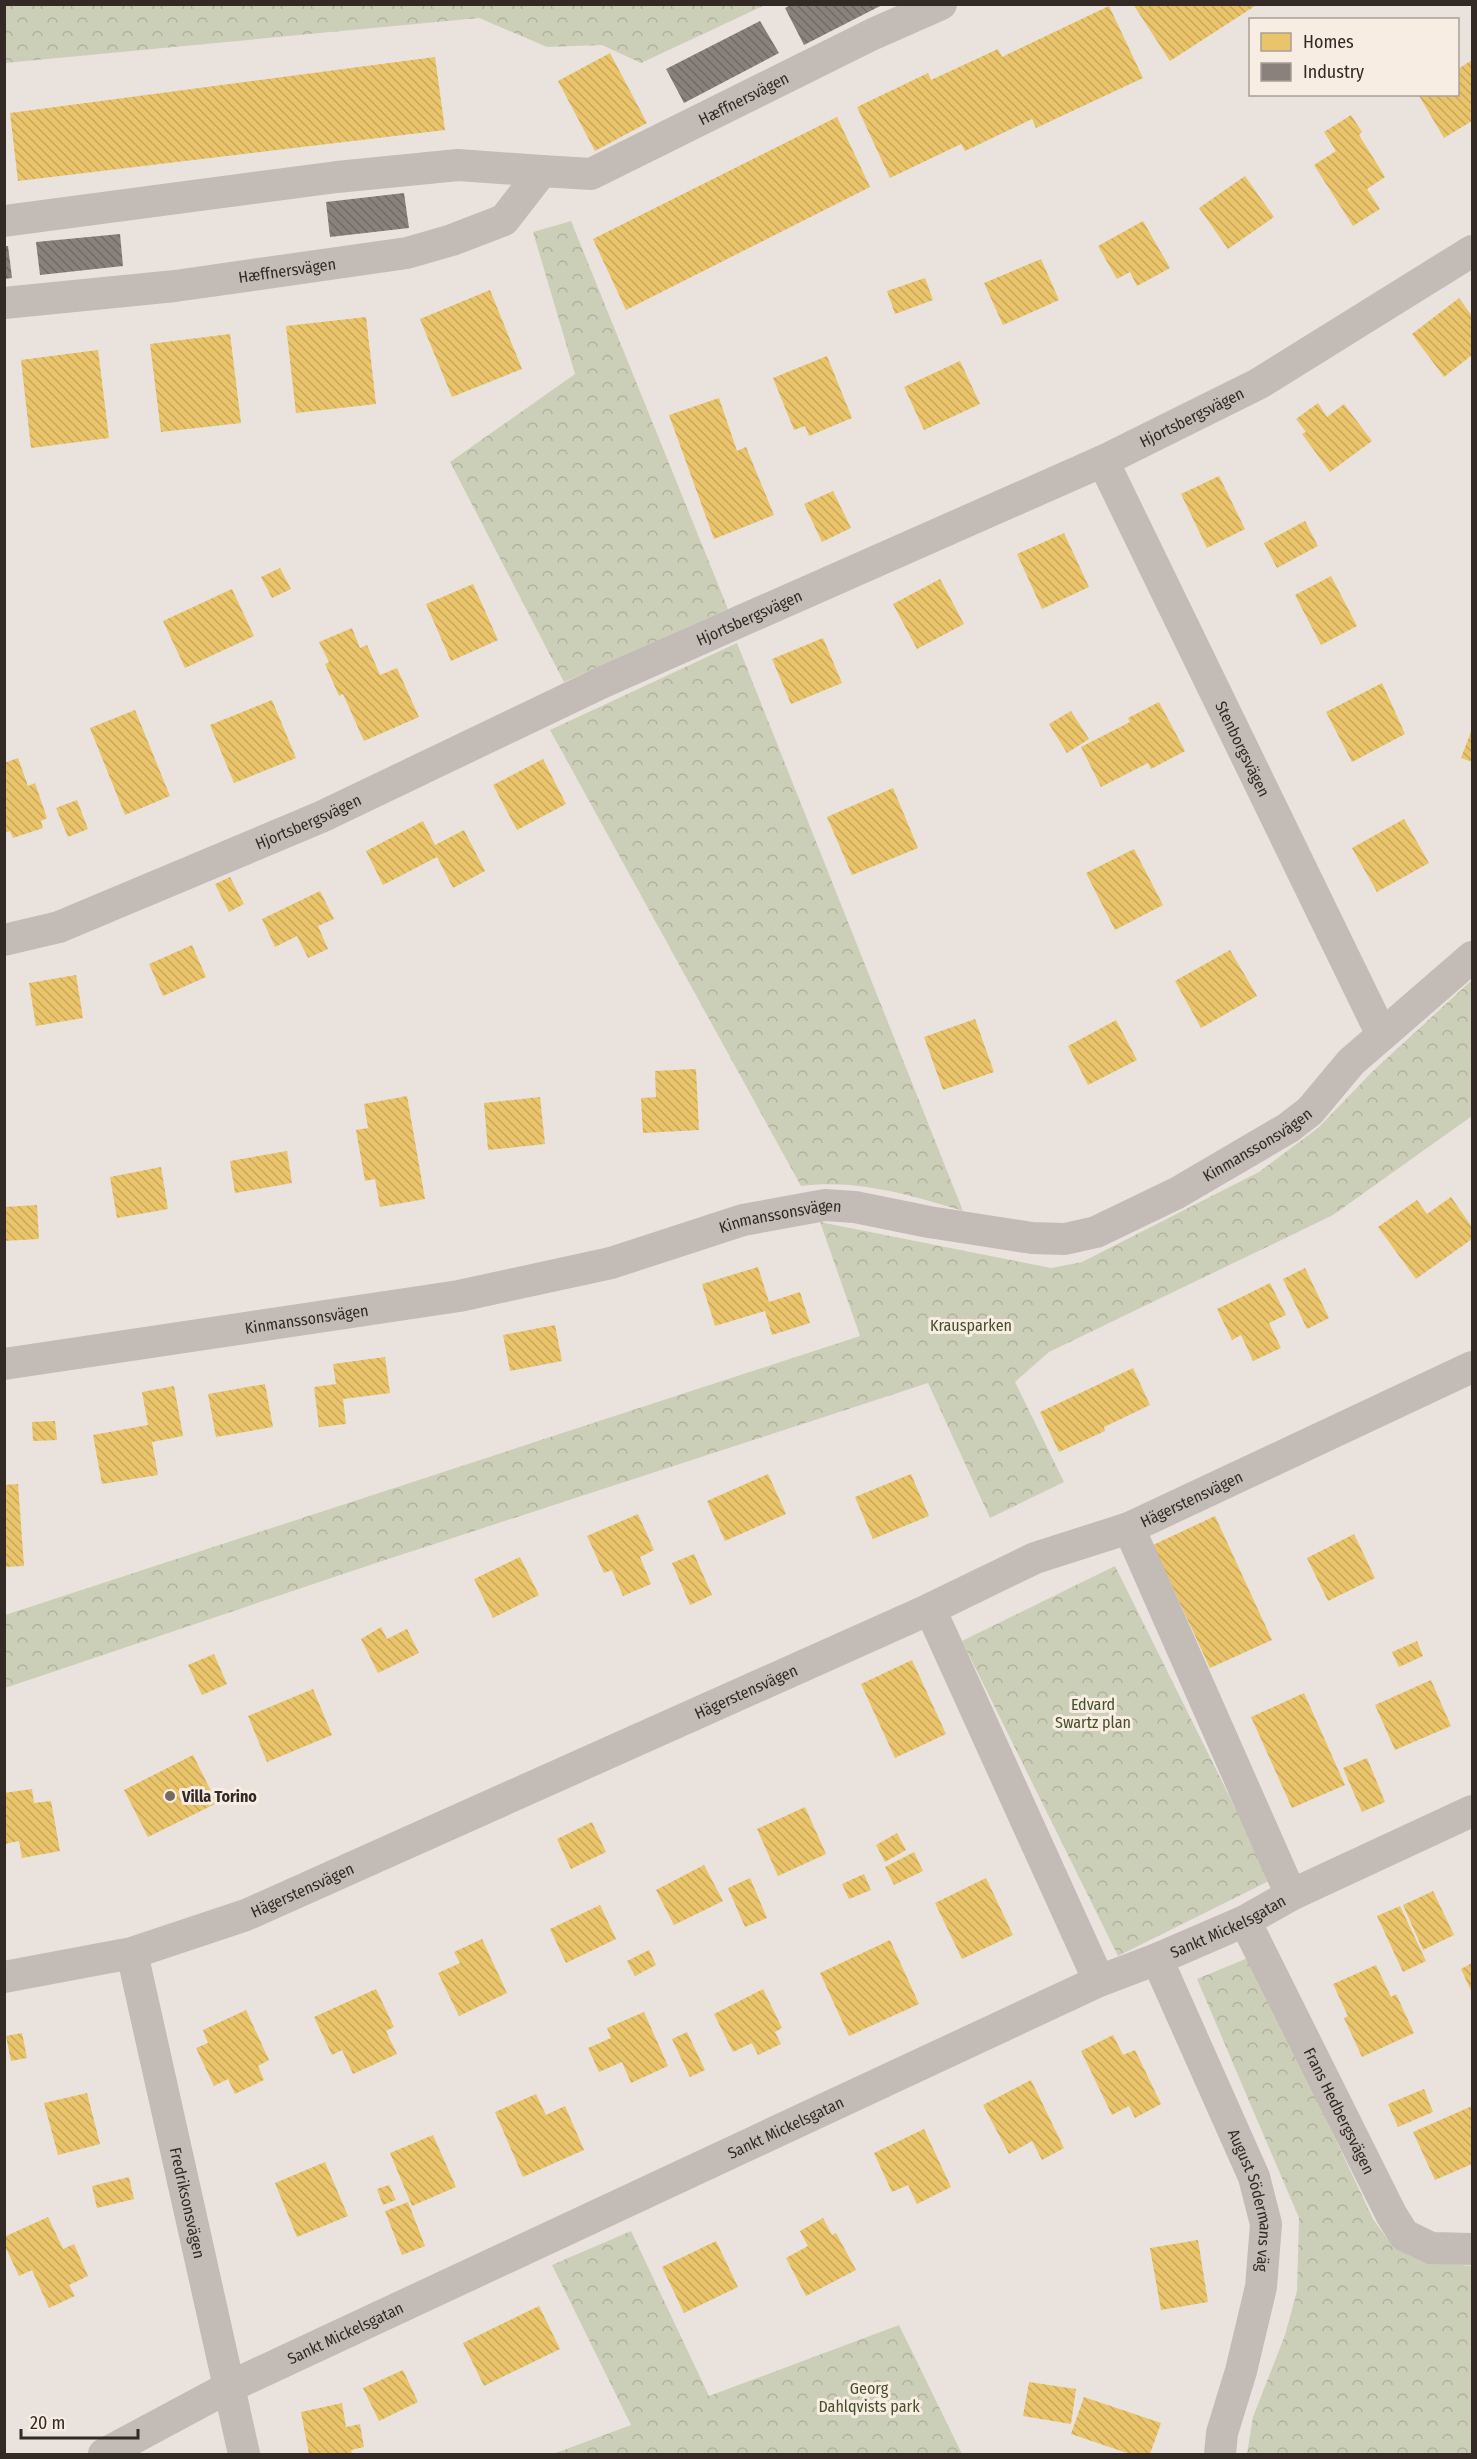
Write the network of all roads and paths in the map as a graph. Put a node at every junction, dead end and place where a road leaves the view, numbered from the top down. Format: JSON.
{"nodes":[{"id":1,"x":941,"y":4,"type":"edge"},
{"id":2,"x":542,"y":171,"type":"junction"},
{"id":3,"x":4,"y":221,"type":"edge"},
{"id":4,"x":1473,"y":250,"type":"edge"},
{"id":5,"x":4,"y":303,"type":"edge"},
{"id":6,"x":1103,"y":461,"type":"junction"},
{"id":7,"x":4,"y":940,"type":"edge"},
{"id":8,"x":1473,"y":957,"type":"edge"},
{"id":9,"x":1382,"y":1035,"type":"junction"},
{"id":10,"x":4,"y":1364,"type":"edge"},
{"id":11,"x":1473,"y":1367,"type":"edge"},
{"id":12,"x":1129,"y":1527,"type":"junction"},
{"id":13,"x":930,"y":1609,"type":"junction"},
{"id":14,"x":1473,"y":1811,"type":"edge"},
{"id":15,"x":1291,"y":1895,"type":"junction"},
{"id":16,"x":1245,"y":1921,"type":"junction"},
{"id":17,"x":132,"y":1953,"type":"junction"},
{"id":18,"x":1157,"y":1959,"type":"junction"},
{"id":19,"x":4,"y":1977,"type":"edge"},
{"id":20,"x":1099,"y":1981,"type":"junction"},
{"id":21,"x":1473,"y":2249,"type":"edge"},
{"id":22,"x":229,"y":2387,"type":"junction"},
{"id":23,"x":104,"y":2454,"type":"edge"},
{"id":24,"x":244,"y":2454,"type":"edge"},
{"id":25,"x":1220,"y":2454,"type":"edge"}],
"edges":[{"from":1,"to":2,"type":"street","name":"Hæffnersvägen"},
{"from":2,"to":3,"type":"street","name":"Hæffnersvägen"},
{"from":2,"to":5,"type":"street","name":"Hæffnersvägen"},
{"from":4,"to":6,"type":"street","name":"Hjortsbergsvägen"},
{"from":6,"to":7,"type":"street","name":"Hjortsbergsvägen"},
{"from":6,"to":9,"type":"street","name":"Stenborgsvägen"},
{"from":8,"to":9,"type":"street","name":"Kinmanssonsvägen"},
{"from":9,"to":10,"type":"street","name":"Kinmanssonsvägen"},
{"from":11,"to":12,"type":"street","name":"Hägerstensvägen"},
{"from":12,"to":13,"type":"street","name":"Hägerstensvägen"},
{"from":12,"to":15,"type":"street"},
{"from":13,"to":17,"type":"street","name":"Hägerstensvägen"},
{"from":13,"to":20,"type":"street"},
{"from":14,"to":15,"type":"street","name":"Sankt Mickelsgatan"},
{"from":15,"to":16,"type":"street","name":"Sankt Mickelsgatan"},
{"from":16,"to":18,"type":"street","name":"Sankt Mickelsgatan"},
{"from":16,"to":21,"type":"street","name":"Frans Hedbergsvägen"},
{"from":17,"to":19,"type":"street","name":"Hägerstensvägen"},
{"from":17,"to":22,"type":"street","name":"Fredriksonsvägen"},
{"from":18,"to":20,"type":"street","name":"Sankt Mickelsgatan"},
{"from":18,"to":25,"type":"street","name":"August Södermans väg"},
{"from":20,"to":22,"type":"street","name":"Sankt Mickelsgatan"},
{"from":22,"to":23,"type":"street","name":"Sankt Mickelsgatan"},
{"from":22,"to":24,"type":"street","name":"Fredriksonsvägen"}]}
